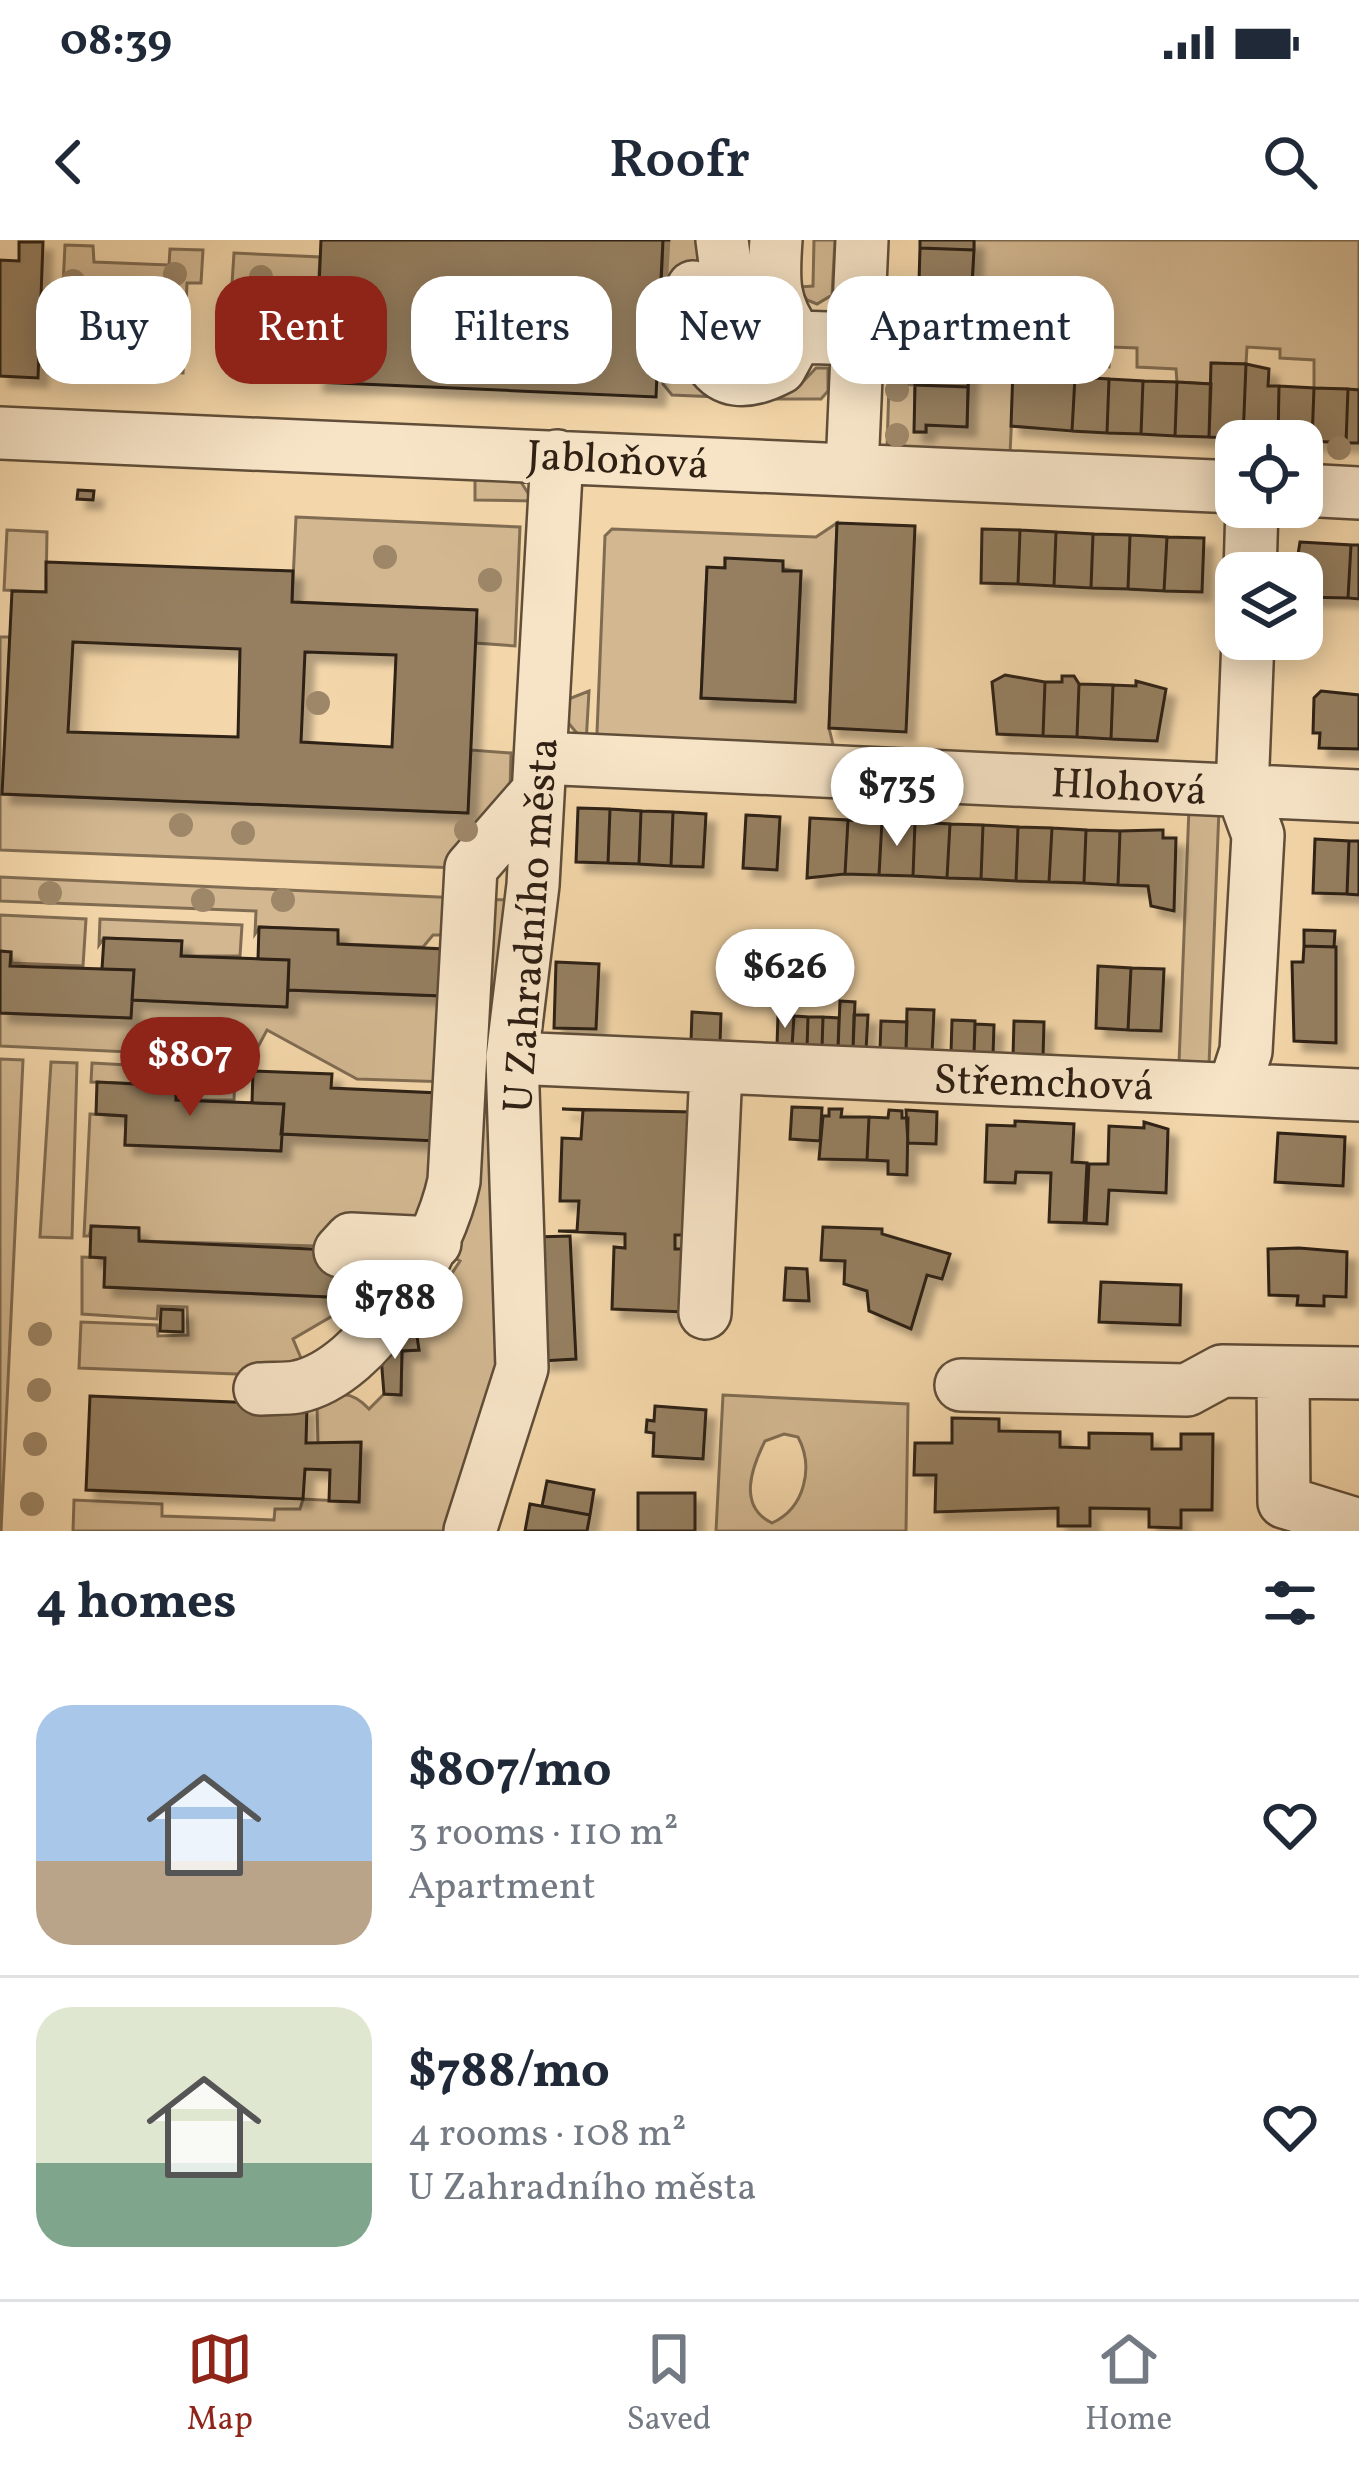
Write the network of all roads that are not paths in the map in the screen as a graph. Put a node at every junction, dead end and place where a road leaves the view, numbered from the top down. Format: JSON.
{"nodes":[{"id":1,"x":862,"y":240,"type":"edge"},
{"id":2,"x":861,"y":276,"type":"edge"},
{"id":3,"x":856,"y":384,"type":"edge"},
{"id":4,"x":0,"y":433,"type":"edge"},
{"id":5,"x":557,"y":456,"type":"junction"},
{"id":6,"x":852,"y":469,"type":"junction"},
{"id":7,"x":1215,"y":486,"type":"edge"},
{"id":8,"x":1323,"y":491,"type":"edge"},
{"id":9,"x":1359,"y":493,"type":"edge"},
{"id":10,"x":1247,"y":660,"type":"edge"},
{"id":11,"x":539,"y":775,"type":"junction"},
{"id":12,"x":1242,"y":791,"type":"junction"},
{"id":13,"x":1359,"y":796,"type":"edge"},
{"id":14,"x":512,"y":1058,"type":"junction"},
{"id":15,"x":716,"y":1069,"type":"junction"},
{"id":16,"x":1234,"y":1088,"type":"junction"},
{"id":17,"x":1359,"y":1095,"type":"edge"},
{"id":18,"x":435,"y":1243,"type":"junction"},
{"id":19,"x":340,"y":1250,"type":"dead end"},
{"id":20,"x":705,"y":1313,"type":"dead end"},
{"id":21,"x":1283,"y":1372,"type":"junction"},
{"id":22,"x":1359,"y":1373,"type":"edge"},
{"id":23,"x":962,"y":1385,"type":"dead end"},
{"id":24,"x":260,"y":1389,"type":"dead end"},
{"id":25,"x":1359,"y":1525,"type":"edge"},
{"id":26,"x":470,"y":1531,"type":"edge"}],
"edges":[{"from":1,"to":2,"type":"street"},
{"from":3,"to":6,"type":"street"},
{"from":4,"to":5,"type":"street","name":"Jabloňová"},
{"from":5,"to":6,"type":"street","name":"Jabloňová"},
{"from":5,"to":11,"type":"street","name":"U Zahradního města"},
{"from":6,"to":7,"type":"street","name":"Jabloňová"},
{"from":8,"to":9,"type":"street"},
{"from":10,"to":12,"type":"street"},
{"from":11,"to":12,"type":"street","name":"Hlohová"},
{"from":11,"to":14,"type":"street","name":"U Zahradního města"},
{"from":11,"to":18,"type":"street"},
{"from":12,"to":13,"type":"street","name":"Hlohová"},
{"from":12,"to":16,"type":"street"},
{"from":14,"to":15,"type":"street","name":"Střemchová"},
{"from":14,"to":26,"type":"street","name":"U Zahradního města"},
{"from":15,"to":16,"type":"street","name":"Střemchová"},
{"from":15,"to":20,"type":"street"},
{"from":16,"to":17,"type":"street","name":"Střemchová"},
{"from":18,"to":19,"type":"street"},
{"from":18,"to":24,"type":"street"},
{"from":21,"to":22,"type":"street"},
{"from":21,"to":23,"type":"street"},
{"from":21,"to":25,"type":"street"}]}
